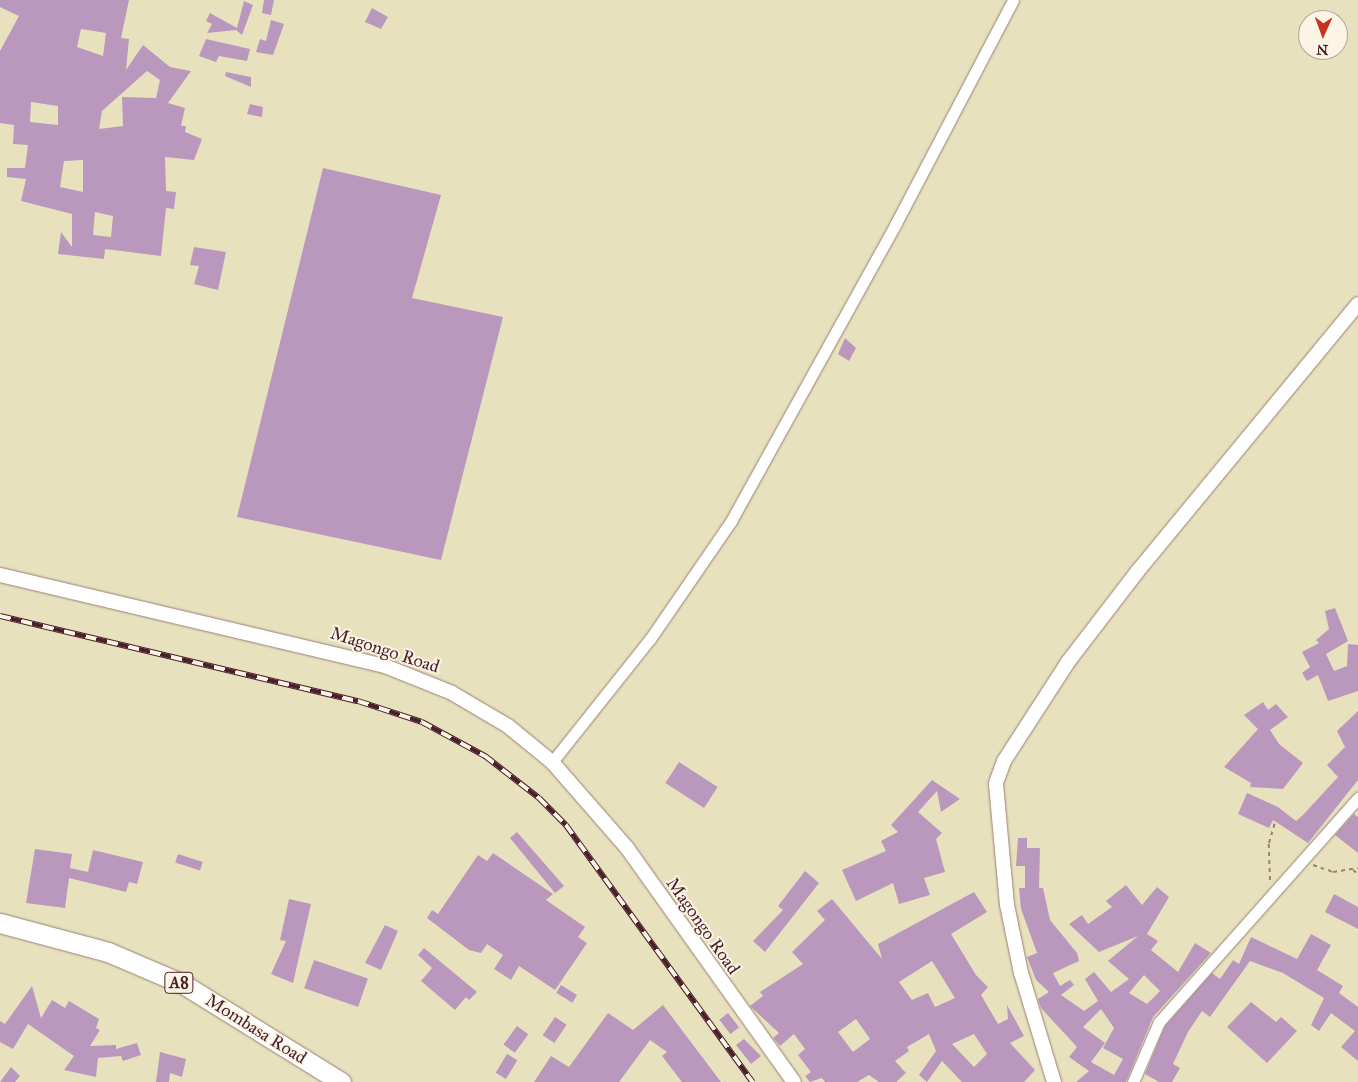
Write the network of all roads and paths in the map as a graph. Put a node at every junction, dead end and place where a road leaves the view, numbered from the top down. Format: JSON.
{"nodes":[{"id":1,"x":1013,"y":0,"type":"edge"},
{"id":2,"x":1358,"y":304,"type":"edge"},
{"id":3,"x":0,"y":575,"type":"edge"},
{"id":4,"x":552,"y":762,"type":"junction"},
{"id":5,"x":1358,"y":798,"type":"edge"},
{"id":6,"x":1275,"y":822,"type":"dead end"},
{"id":7,"x":1304,"y":861,"type":"junction"},
{"id":8,"x":1358,"y":868,"type":"edge"},
{"id":9,"x":1353,"y":870,"type":"junction"},
{"id":10,"x":1358,"y":874,"type":"edge"},
{"id":11,"x":1268,"y":902,"type":"junction"},
{"id":12,"x":0,"y":923,"type":"edge"},
{"id":13,"x":341,"y":1082,"type":"edge"},
{"id":14,"x":794,"y":1082,"type":"edge"},
{"id":15,"x":1054,"y":1082,"type":"edge"},
{"id":16,"x":1133,"y":1082,"type":"edge"}],
"edges":[{"from":1,"to":4,"type":"street"},
{"from":2,"to":15,"type":"street"},
{"from":3,"to":4,"type":"street","name":"Magongo Road"},
{"from":4,"to":14,"type":"street","name":"Magongo Road"},
{"from":5,"to":7,"type":"street"},
{"from":6,"to":11,"type":"path"},
{"from":7,"to":9,"type":"path"},
{"from":7,"to":11,"type":"street"},
{"from":8,"to":9,"type":"path"},
{"from":9,"to":10,"type":"path"},
{"from":11,"to":16,"type":"street"},
{"from":12,"to":13,"type":"highway","name":"Mombasa Road","number":"A8"}]}
